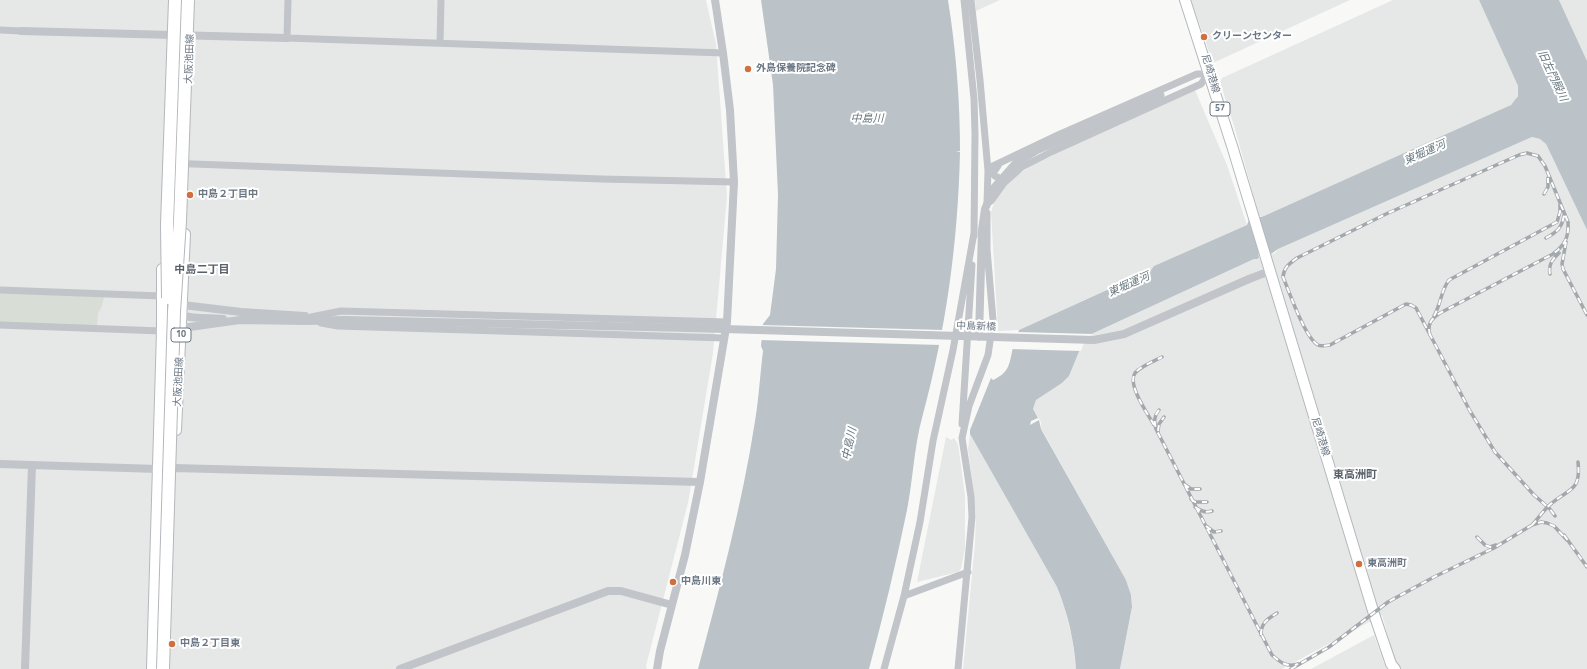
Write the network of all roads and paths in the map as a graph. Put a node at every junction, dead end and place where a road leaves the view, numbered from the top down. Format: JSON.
{"nodes":[{"id":1,"x":170,"y":0,"type":"edge"},
{"id":2,"x":176,"y":0,"type":"edge"},
{"id":3,"x":182,"y":0,"type":"edge"},
{"id":4,"x":188,"y":0,"type":"edge"},
{"id":5,"x":192,"y":0,"type":"edge"},
{"id":6,"x":288,"y":0,"type":"edge"},
{"id":7,"x":441,"y":0,"type":"edge"},
{"id":8,"x":715,"y":0,"type":"edge"},
{"id":9,"x":964,"y":0,"type":"edge"},
{"id":10,"x":971,"y":0,"type":"edge"},
{"id":11,"x":1185,"y":0,"type":"edge"},
{"id":12,"x":0,"y":30,"type":"edge"},
{"id":13,"x":21,"y":31,"type":"joint"},
{"id":14,"x":180,"y":36,"type":"junction"},
{"id":15,"x":287,"y":38,"type":"junction"},
{"id":16,"x":440,"y":43,"type":"junction"},
{"id":17,"x":723,"y":53,"type":"junction"},
{"id":18,"x":1208,"y":74,"type":"junction"},
{"id":19,"x":1113,"y":117,"type":"joint"},
{"id":20,"x":1008,"y":159,"type":"junction"},
{"id":21,"x":164,"y":162,"type":"junction"},
{"id":22,"x":187,"y":163,"type":"junction"},
{"id":23,"x":988,"y":171,"type":"junction"},
{"id":24,"x":1012,"y":175,"type":"junction"},
{"id":25,"x":734,"y":182,"type":"junction"},
{"id":26,"x":987,"y":213,"type":"junction"},
{"id":27,"x":974,"y":233,"type":"junction"},
{"id":28,"x":1270,"y":270,"type":"junction"},
{"id":29,"x":162,"y":283,"type":"junction"},
{"id":30,"x":0,"y":290,"type":"edge"},
{"id":31,"x":162,"y":296,"type":"junction"},
{"id":32,"x":183,"y":304,"type":"junction"},
{"id":33,"x":182,"y":316,"type":"junction"},
{"id":34,"x":311,"y":319,"type":"junction"},
{"id":35,"x":240,"y":320,"type":"junction"},
{"id":36,"x":727,"y":322,"type":"junction"},
{"id":37,"x":0,"y":325,"type":"edge"},
{"id":38,"x":181,"y":328,"type":"junction"},
{"id":39,"x":162,"y":331,"type":"junction"},
{"id":40,"x":979,"y":337,"type":"junction"},
{"id":41,"x":724,"y":338,"type":"junction"},
{"id":42,"x":962,"y":438,"type":"junction"},
{"id":43,"x":0,"y":464,"type":"edge"},
{"id":44,"x":32,"y":465,"type":"junction"},
{"id":45,"x":174,"y":468,"type":"junction"},
{"id":46,"x":158,"y":470,"type":"junction"},
{"id":47,"x":700,"y":482,"type":"junction"},
{"id":48,"x":968,"y":572,"type":"junction"},
{"id":49,"x":904,"y":596,"type":"junction"},
{"id":50,"x":672,"y":605,"type":"junction"},
{"id":51,"x":26,"y":669,"type":"edge"},
{"id":52,"x":152,"y":669,"type":"edge"},
{"id":53,"x":157,"y":669,"type":"edge"},
{"id":54,"x":163,"y":669,"type":"edge"},
{"id":55,"x":168,"y":669,"type":"edge"},
{"id":56,"x":400,"y":669,"type":"edge"},
{"id":57,"x":657,"y":669,"type":"edge"},
{"id":58,"x":884,"y":669,"type":"edge"},
{"id":59,"x":958,"y":669,"type":"edge"},
{"id":60,"x":1395,"y":669,"type":"edge"}],
"edges":[{"from":1,"to":14,"type":"main road","name":"大阪池田線","number":"10"},
{"from":2,"to":29,"type":"highway","bridge":true},
{"from":2,"to":53,"type":"highway","bridge":true},
{"from":3,"to":14,"type":"highway"},
{"from":4,"to":54,"type":"highway","bridge":true},
{"from":5,"to":14,"type":"main road","name":"大阪池田線","number":"10"},
{"from":6,"to":15,"type":"street"},
{"from":7,"to":16,"type":"street"},
{"from":8,"to":17,"type":"street"},
{"from":9,"to":27,"type":"street"},
{"from":10,"to":23,"type":"street"},
{"from":11,"to":18,"type":"main road","name":"尼崎港線","number":"57"},
{"from":12,"to":13,"type":"street"},
{"from":13,"to":14,"type":"street"},
{"from":14,"to":15,"type":"street"},
{"from":14,"to":21,"type":"main road","name":"大阪池田線","number":"10"},
{"from":14,"to":22,"type":"main road","name":"大阪池田線","number":"10"},
{"from":15,"to":16,"type":"street"},
{"from":16,"to":17,"type":"street"},
{"from":17,"to":25,"type":"street"},
{"from":18,"to":19,"type":"street"},
{"from":18,"to":20,"type":"street"},
{"from":18,"to":24,"type":"street"},
{"from":18,"to":28,"type":"main road","name":"尼崎港線","number":"57"},
{"from":19,"to":40,"type":"street","bridge":true},
{"from":20,"to":23,"type":"street"},
{"from":20,"to":24,"type":"street"},
{"from":21,"to":22,"type":"street"},
{"from":21,"to":29,"type":"main road","name":"大阪池田線","number":"10"},
{"from":22,"to":25,"type":"street"},
{"from":22,"to":32,"type":"main road","name":"大阪池田線","number":"10"},
{"from":23,"to":26,"type":"street"},
{"from":24,"to":26,"type":"street"},
{"from":25,"to":36,"type":"street"},
{"from":26,"to":42,"type":"street"},
{"from":27,"to":42,"type":"street"},
{"from":27,"to":49,"type":"street"},
{"from":28,"to":40,"type":"street","name":"中島新橋","bridge":true},
{"from":28,"to":60,"type":"main road","name":"尼崎港線","number":"57"},
{"from":29,"to":31,"type":"main road","name":"大阪池田線","number":"10"},
{"from":30,"to":31,"type":"street"},
{"from":31,"to":32,"type":"street"},
{"from":31,"to":33,"type":"street"},
{"from":31,"to":39,"type":"main road","name":"大阪池田線","number":"10"},
{"from":32,"to":33,"type":"main road","name":"大阪池田線","number":"10"},
{"from":32,"to":34,"type":"street"},
{"from":33,"to":35,"type":"street"},
{"from":33,"to":38,"type":"main road","name":"大阪池田線","number":"10"},
{"from":34,"to":35,"type":"street"},
{"from":34,"to":36,"type":"street"},
{"from":34,"to":40,"type":"street","name":"中島新橋","bridge":true},
{"from":34,"to":41,"type":"street"},
{"from":35,"to":38,"type":"street"},
{"from":36,"to":41,"type":"street"},
{"from":37,"to":39,"type":"street"},
{"from":38,"to":39,"type":"street"},
{"from":38,"to":45,"type":"main road","name":"大阪池田線","number":"10"},
{"from":39,"to":46,"type":"main road","name":"大阪池田線","number":"10"},
{"from":41,"to":47,"type":"street"},
{"from":42,"to":48,"type":"street"},
{"from":43,"to":44,"type":"street"},
{"from":44,"to":46,"type":"street"},
{"from":44,"to":51,"type":"street"},
{"from":45,"to":46,"type":"street"},
{"from":45,"to":47,"type":"street"},
{"from":45,"to":55,"type":"main road","name":"大阪池田線","number":"10"},
{"from":46,"to":52,"type":"main road","name":"大阪池田線","number":"10"},
{"from":47,"to":50,"type":"street"},
{"from":48,"to":49,"type":"street"},
{"from":48,"to":59,"type":"street"},
{"from":49,"to":58,"type":"street"},
{"from":50,"to":56,"type":"street"},
{"from":50,"to":57,"type":"street"}]}
